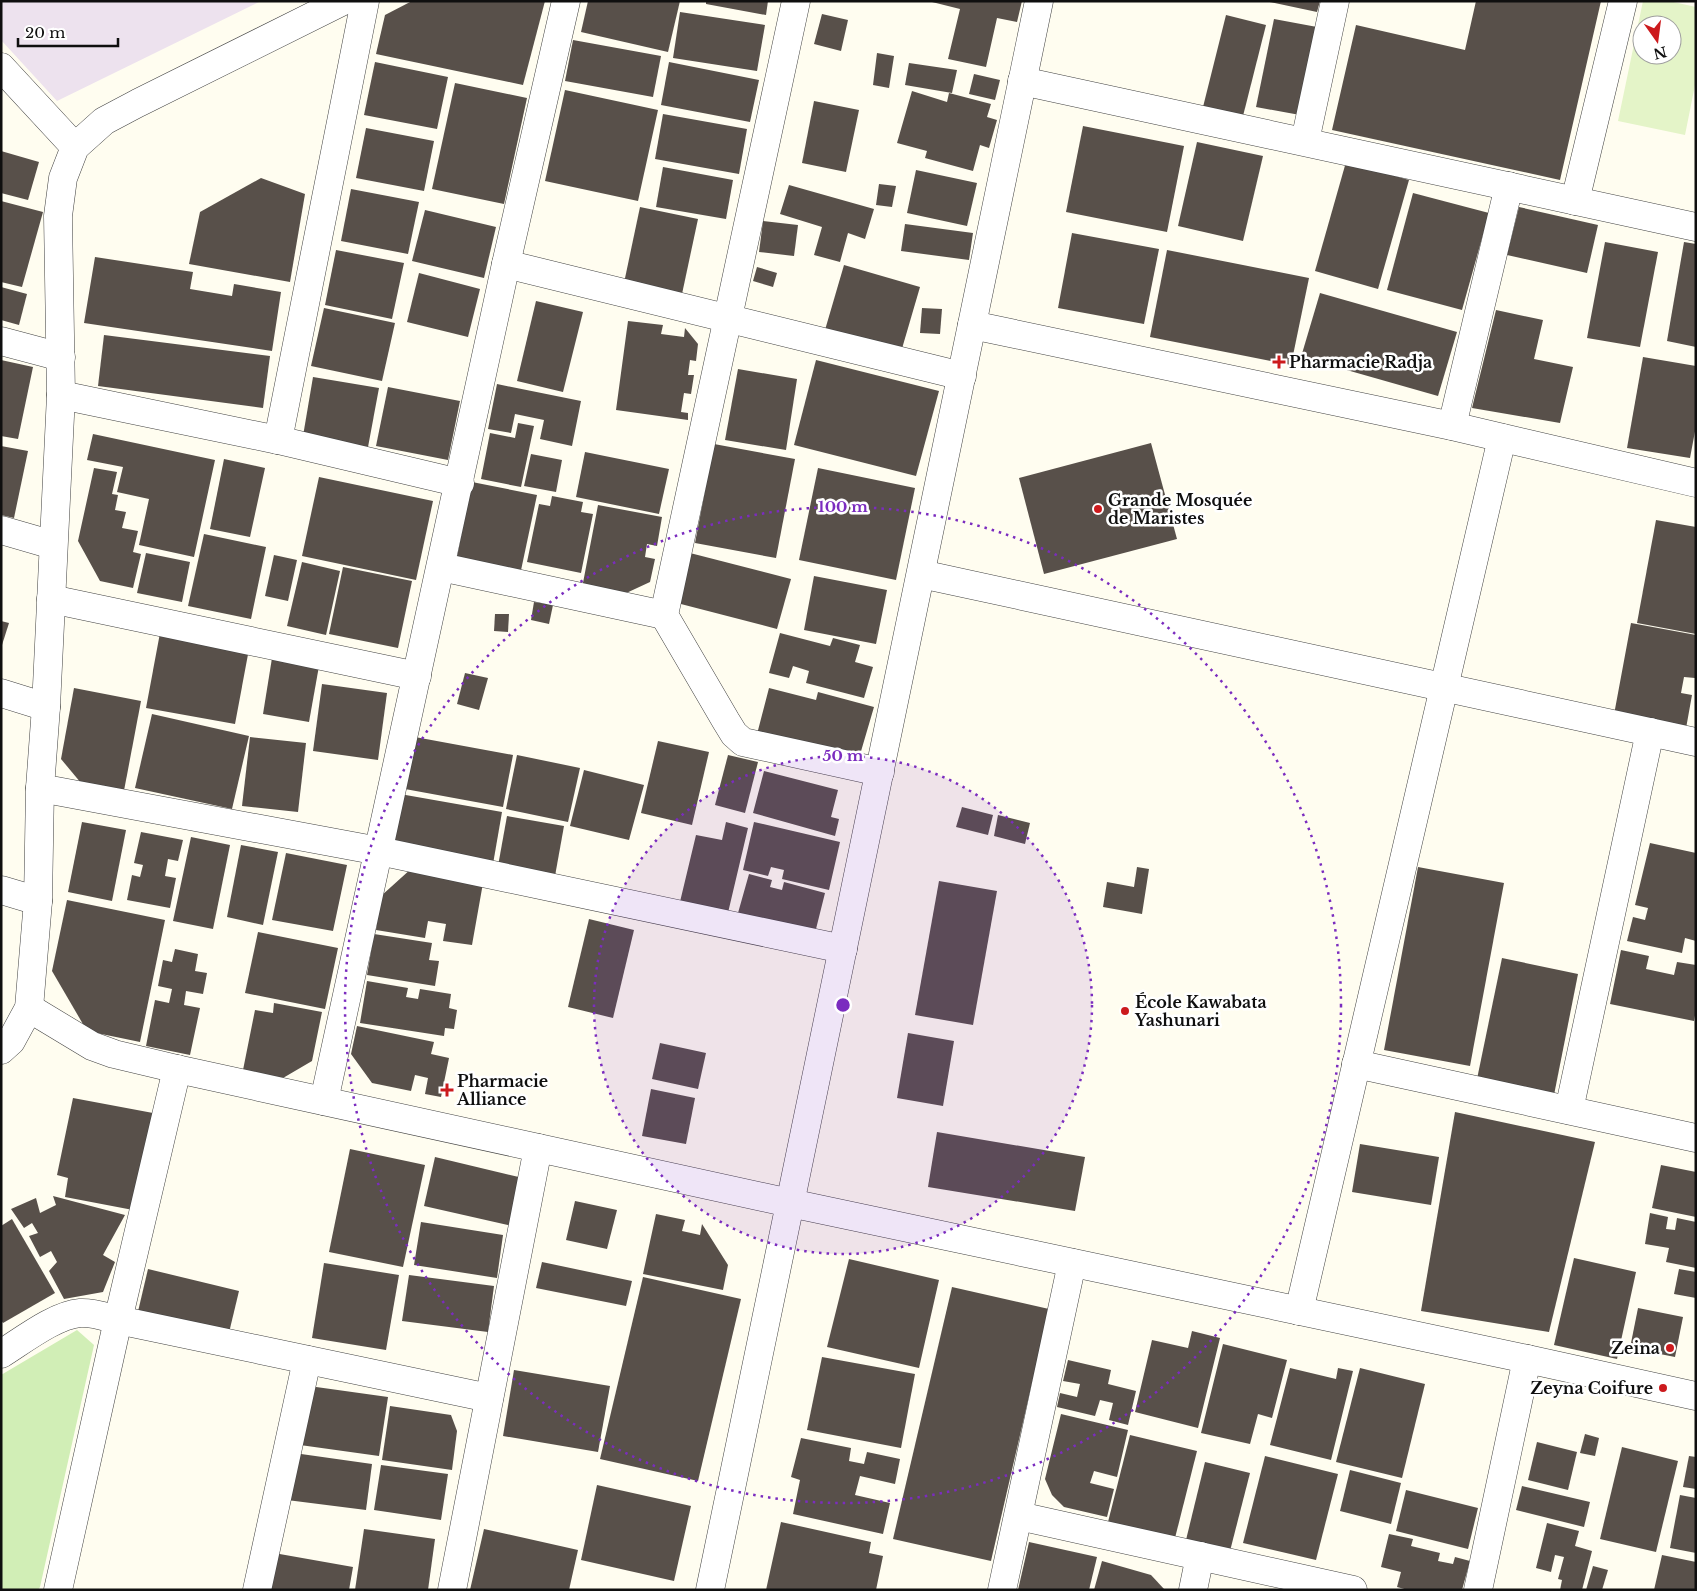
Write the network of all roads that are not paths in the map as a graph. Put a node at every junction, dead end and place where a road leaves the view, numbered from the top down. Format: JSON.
{"nodes":[{"id":1,"x":343,"y":1,"type":"edge"},
{"id":2,"x":365,"y":1,"type":"edge"},
{"id":3,"x":566,"y":1,"type":"edge"},
{"id":4,"x":796,"y":1,"type":"edge"},
{"id":5,"x":1039,"y":1,"type":"edge"},
{"id":6,"x":1335,"y":1,"type":"edge"},
{"id":7,"x":1623,"y":1,"type":"edge"},
{"id":8,"x":1,"y":67,"type":"edge"},
{"id":9,"x":1022,"y":81,"type":"junction"},
{"id":10,"x":1305,"y":142,"type":"junction"},
{"id":11,"x":76,"y":147,"type":"junction"},
{"id":12,"x":1509,"y":186,"type":"junction"},
{"id":13,"x":1575,"y":200,"type":"junction"},
{"id":14,"x":1695,"y":223,"type":"edge"},
{"id":15,"x":506,"y":264,"type":"junction"},
{"id":16,"x":728,"y":318,"type":"junction"},
{"id":17,"x":972,"y":325,"type":"junction"},
{"id":18,"x":1,"y":341,"type":"edge"},
{"id":19,"x":61,"y":357,"type":"junction"},
{"id":20,"x":962,"y":376,"type":"junction"},
{"id":21,"x":61,"y":395,"type":"junction"},
{"id":22,"x":1452,"y":426,"type":"junction"},
{"id":23,"x":1502,"y":438,"type":"junction"},
{"id":24,"x":278,"y":440,"type":"junction"},
{"id":25,"x":460,"y":483,"type":"junction"},
{"id":26,"x":1696,"y":483,"type":"edge"},
{"id":27,"x":1,"y":530,"type":"edge"},
{"id":28,"x":53,"y":545,"type":"junction"},
{"id":29,"x":441,"y":567,"type":"junction"},
{"id":30,"x":920,"y":574,"type":"junction"},
{"id":31,"x":51,"y":599,"type":"junction"},
{"id":32,"x":664,"y":615,"type":"junction"},
{"id":33,"x":417,"y":676,"type":"junction"},
{"id":34,"x":1444,"y":687,"type":"junction"},
{"id":35,"x":1,"y":693,"type":"edge"},
{"id":36,"x":46,"y":707,"type":"junction"},
{"id":37,"x":1650,"y":732,"type":"junction"},
{"id":38,"x":1696,"y":742,"type":"edge"},
{"id":39,"x":880,"y":772,"type":"junction"},
{"id":40,"x":40,"y":788,"type":"junction"},
{"id":41,"x":379,"y":851,"type":"junction"},
{"id":42,"x":1,"y":890,"type":"edge"},
{"id":43,"x":38,"y":901,"type":"junction"},
{"id":44,"x":843,"y":949,"type":"junction"},
{"id":45,"x":29,"y":1008,"type":"junction"},
{"id":46,"x":1,"y":1050,"type":"edge"},
{"id":47,"x":1356,"y":1064,"type":"junction"},
{"id":48,"x":177,"y":1069,"type":"junction"},
{"id":49,"x":324,"y":1101,"type":"junction"},
{"id":50,"x":1569,"y":1110,"type":"junction"},
{"id":51,"x":1696,"y":1138,"type":"edge"},
{"id":52,"x":538,"y":1148,"type":"junction"},
{"id":53,"x":790,"y":1203,"type":"junction"},
{"id":54,"x":1072,"y":1263,"type":"junction"},
{"id":55,"x":1299,"y":1311,"type":"junction"},
{"id":56,"x":118,"y":1320,"type":"junction"},
{"id":57,"x":1,"y":1354,"type":"edge"},
{"id":58,"x":1526,"y":1359,"type":"junction"},
{"id":59,"x":307,"y":1360,"type":"junction"},
{"id":60,"x":1696,"y":1396,"type":"edge"},
{"id":61,"x":489,"y":1398,"type":"junction"},
{"id":62,"x":1018,"y":1516,"type":"junction"},
{"id":63,"x":1200,"y":1556,"type":"junction"},
{"id":64,"x":58,"y":1590,"type":"edge"},
{"id":65,"x":257,"y":1590,"type":"edge"},
{"id":66,"x":452,"y":1590,"type":"edge"},
{"id":67,"x":710,"y":1590,"type":"edge"},
{"id":68,"x":1002,"y":1590,"type":"edge"},
{"id":69,"x":1193,"y":1590,"type":"edge"},
{"id":70,"x":1353,"y":1590,"type":"edge"},
{"id":71,"x":1478,"y":1590,"type":"edge"}],
"edges":[{"from":1,"to":11,"type":"street"},
{"from":2,"to":24,"type":"street"},
{"from":3,"to":15,"type":"street"},
{"from":4,"to":16,"type":"street"},
{"from":5,"to":9,"type":"street"},
{"from":6,"to":10,"type":"street"},
{"from":7,"to":13,"type":"street"},
{"from":8,"to":11,"type":"street"},
{"from":9,"to":10,"type":"street"},
{"from":9,"to":17,"type":"street"},
{"from":10,"to":12,"type":"street"},
{"from":11,"to":19,"type":"street"},
{"from":12,"to":13,"type":"street"},
{"from":12,"to":22,"type":"street"},
{"from":13,"to":14,"type":"street"},
{"from":15,"to":16,"type":"street"},
{"from":15,"to":25,"type":"street"},
{"from":16,"to":20,"type":"street"},
{"from":16,"to":32,"type":"street"},
{"from":17,"to":20,"type":"street"},
{"from":17,"to":22,"type":"street"},
{"from":18,"to":19,"type":"street"},
{"from":19,"to":21,"type":"street"},
{"from":20,"to":30,"type":"street"},
{"from":21,"to":24,"type":"street"},
{"from":21,"to":28,"type":"street"},
{"from":22,"to":23,"type":"street"},
{"from":23,"to":26,"type":"street"},
{"from":23,"to":34,"type":"street"},
{"from":24,"to":25,"type":"street"},
{"from":25,"to":29,"type":"street"},
{"from":27,"to":28,"type":"street"},
{"from":28,"to":31,"type":"street"},
{"from":29,"to":32,"type":"street"},
{"from":29,"to":33,"type":"street"},
{"from":30,"to":34,"type":"street"},
{"from":30,"to":39,"type":"street"},
{"from":31,"to":33,"type":"street"},
{"from":31,"to":36,"type":"street"},
{"from":32,"to":39,"type":"street"},
{"from":33,"to":41,"type":"street"},
{"from":34,"to":37,"type":"street"},
{"from":34,"to":47,"type":"street"},
{"from":35,"to":36,"type":"street"},
{"from":36,"to":40,"type":"street"},
{"from":37,"to":38,"type":"street"},
{"from":37,"to":50,"type":"street"},
{"from":39,"to":44,"type":"street"},
{"from":40,"to":41,"type":"street"},
{"from":40,"to":43,"type":"street"},
{"from":41,"to":44,"type":"street"},
{"from":41,"to":49,"type":"street"},
{"from":42,"to":43,"type":"street"},
{"from":43,"to":45,"type":"street"},
{"from":44,"to":53,"type":"street"},
{"from":45,"to":46,"type":"street"},
{"from":45,"to":48,"type":"street"},
{"from":47,"to":50,"type":"street"},
{"from":47,"to":55,"type":"street"},
{"from":48,"to":49,"type":"street"},
{"from":48,"to":56,"type":"street"},
{"from":49,"to":52,"type":"street"},
{"from":50,"to":51,"type":"street"},
{"from":52,"to":53,"type":"street"},
{"from":52,"to":61,"type":"street"},
{"from":53,"to":54,"type":"street"},
{"from":53,"to":67,"type":"street"},
{"from":54,"to":55,"type":"street"},
{"from":54,"to":62,"type":"street"},
{"from":55,"to":58,"type":"street"},
{"from":56,"to":57,"type":"street"},
{"from":56,"to":59,"type":"street"},
{"from":56,"to":64,"type":"street"},
{"from":58,"to":60,"type":"street"},
{"from":58,"to":71,"type":"street"},
{"from":59,"to":61,"type":"street"},
{"from":59,"to":65,"type":"street"},
{"from":61,"to":66,"type":"street"},
{"from":62,"to":63,"type":"street"},
{"from":62,"to":68,"type":"street"},
{"from":63,"to":69,"type":"street"},
{"from":63,"to":70,"type":"street"}]}
